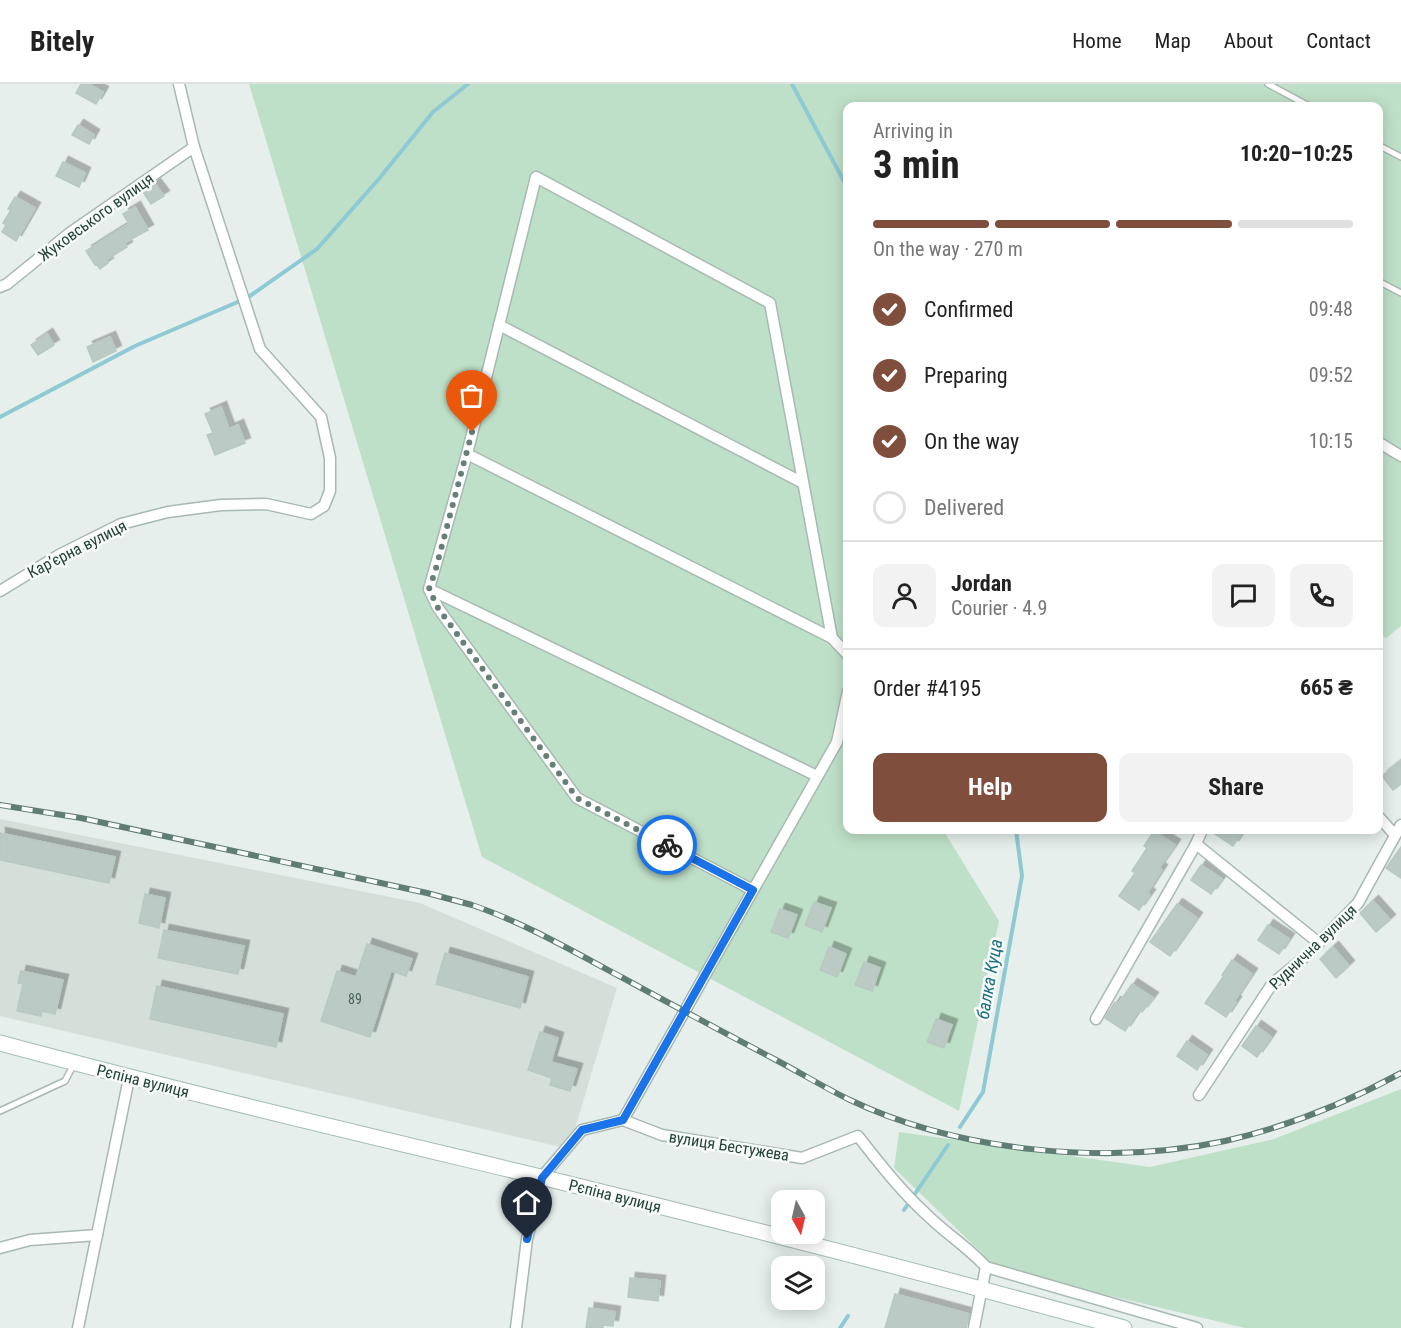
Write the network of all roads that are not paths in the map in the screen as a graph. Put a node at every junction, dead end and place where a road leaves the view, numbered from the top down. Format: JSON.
{"nodes":[{"id":1,"x":179,"y":84,"type":"edge"},
{"id":2,"x":1268,"y":84,"type":"edge"},
{"id":3,"x":1302,"y":102,"type":"edge"},
{"id":4,"x":194,"y":147,"type":"junction"},
{"id":5,"x":1383,"y":148,"type":"edge"},
{"id":6,"x":1401,"y":157,"type":"edge"},
{"id":7,"x":1383,"y":284,"type":"edge"},
{"id":8,"x":0,"y":287,"type":"edge"},
{"id":9,"x":1401,"y":293,"type":"edge"},
{"id":10,"x":499,"y":325,"type":"junction"},
{"id":11,"x":1383,"y":445,"type":"edge"},
{"id":12,"x":467,"y":454,"type":"junction"},
{"id":13,"x":1401,"y":456,"type":"edge"},
{"id":14,"x":803,"y":483,"type":"junction"},
{"id":15,"x":429,"y":589,"type":"junction"},
{"id":16,"x":0,"y":591,"type":"edge"},
{"id":17,"x":832,"y":638,"type":"junction"},
{"id":18,"x":843,"y":650,"type":"edge"},
{"id":19,"x":843,"y":714,"type":"edge"},
{"id":20,"x":817,"y":776,"type":"junction"},
{"id":21,"x":1383,"y":820,"type":"edge"},
{"id":22,"x":1398,"y":830,"type":"edge"},
{"id":23,"x":1200,"y":834,"type":"edge"},
{"id":24,"x":1196,"y":844,"type":"junction"},
{"id":25,"x":753,"y":890,"type":"junction"},
{"id":26,"x":1319,"y":943,"type":"junction"},
{"id":27,"x":1096,"y":1019,"type":"dead end"},
{"id":28,"x":0,"y":1043,"type":"edge"},
{"id":29,"x":74,"y":1063,"type":"junction"},
{"id":30,"x":129,"y":1078,"type":"junction"},
{"id":31,"x":1199,"y":1095,"type":"dead end"},
{"id":32,"x":0,"y":1111,"type":"edge"},
{"id":33,"x":623,"y":1120,"type":"junction"},
{"id":34,"x":542,"y":1178,"type":"junction"},
{"id":35,"x":97,"y":1235,"type":"junction"},
{"id":36,"x":0,"y":1248,"type":"edge"},
{"id":37,"x":986,"y":1267,"type":"junction"},
{"id":38,"x":982,"y":1288,"type":"junction"},
{"id":39,"x":78,"y":1328,"type":"edge"},
{"id":40,"x":516,"y":1328,"type":"edge"},
{"id":41,"x":974,"y":1328,"type":"edge"},
{"id":42,"x":1124,"y":1328,"type":"edge"},
{"id":43,"x":1197,"y":1328,"type":"edge"}],
"edges":[{"from":1,"to":4,"type":"street"},
{"from":2,"to":3,"type":"lane"},
{"from":4,"to":8,"type":"street","name":"Жуковського вулиця"},
{"from":4,"to":16,"type":"street","name":"Карʼєрна вулиця"},
{"from":5,"to":6,"type":"lane"},
{"from":7,"to":9,"type":"lane"},
{"from":10,"to":12,"type":"street"},
{"from":10,"to":14,"type":"street"},
{"from":10,"to":14,"type":"street"},
{"from":11,"to":13,"type":"street"},
{"from":12,"to":15,"type":"street"},
{"from":12,"to":17,"type":"street"},
{"from":14,"to":17,"type":"street"},
{"from":15,"to":20,"type":"street"},
{"from":15,"to":25,"type":"street"},
{"from":17,"to":18,"type":"street"},
{"from":19,"to":20,"type":"street"},
{"from":20,"to":25,"type":"street"},
{"from":21,"to":22,"type":"street"},
{"from":22,"to":26,"type":"street","name":"Руднична вулиця"},
{"from":23,"to":24,"type":"street"},
{"from":24,"to":26,"type":"street"},
{"from":24,"to":27,"type":"street"},
{"from":25,"to":33,"type":"street"},
{"from":26,"to":31,"type":"street","name":"Руднична вулиця"},
{"from":28,"to":29,"type":"street","name":"Рєпіна вулиця"},
{"from":29,"to":30,"type":"street","name":"Рєпіна вулиця"},
{"from":29,"to":32,"type":"lane"},
{"from":30,"to":34,"type":"street","name":"Рєпіна вулиця"},
{"from":30,"to":35,"type":"street"},
{"from":33,"to":34,"type":"street"},
{"from":33,"to":37,"type":"street","name":"вулиця Бестужева"},
{"from":34,"to":38,"type":"street","name":"Рєпіна вулиця"},
{"from":34,"to":40,"type":"street"},
{"from":35,"to":36,"type":"street"},
{"from":35,"to":39,"type":"street"},
{"from":37,"to":38,"type":"street"},
{"from":37,"to":43,"type":"street","name":"вулиця Бестужева"},
{"from":38,"to":41,"type":"street"},
{"from":38,"to":42,"type":"street","name":"Рєпіна вулиця"}]}
